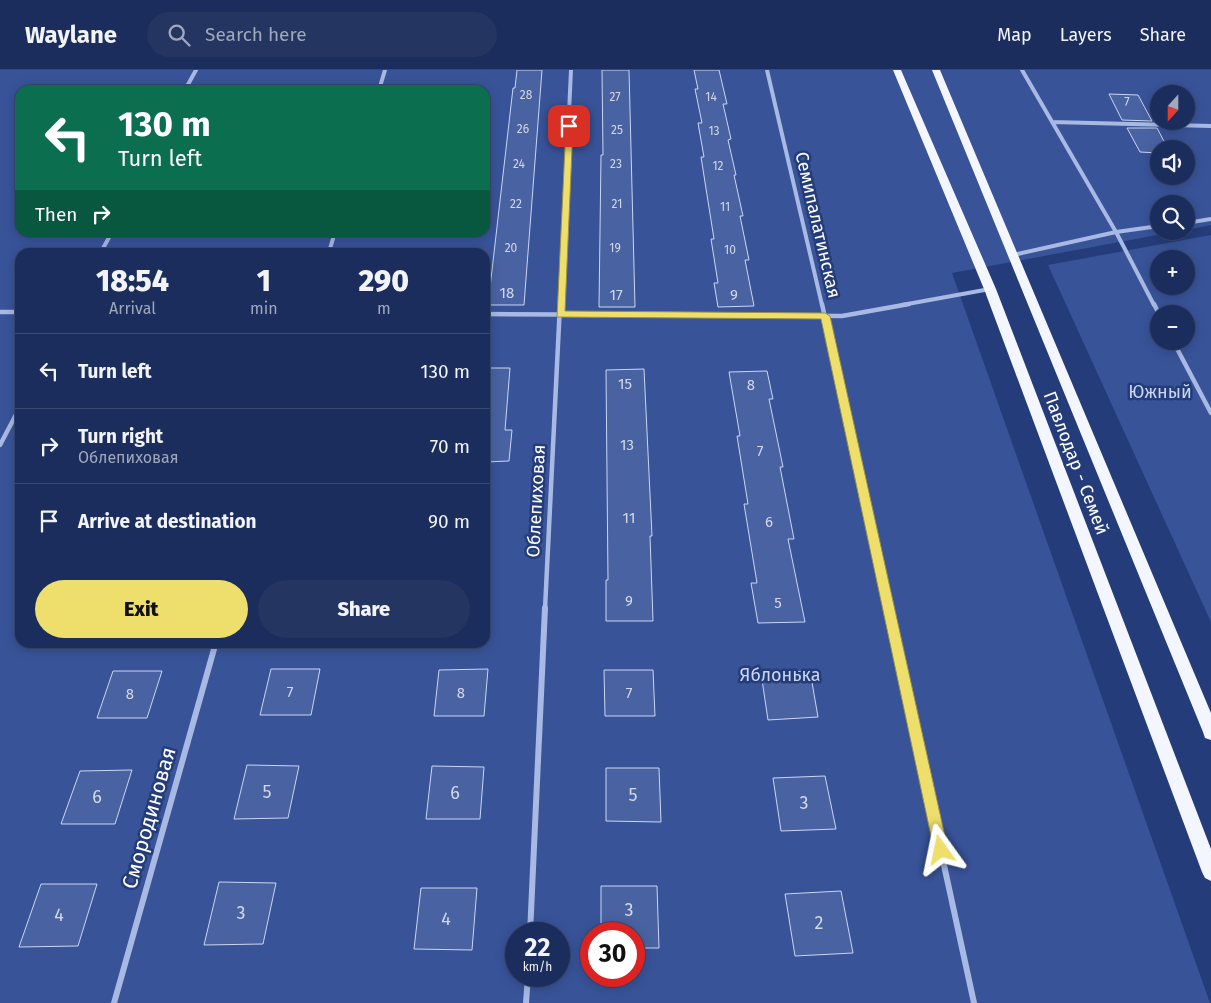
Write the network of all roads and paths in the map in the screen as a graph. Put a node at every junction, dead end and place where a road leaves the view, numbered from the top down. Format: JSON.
{"nodes":[{"id":1,"x":196,"y":70,"type":"edge"},
{"id":2,"x":385,"y":70,"type":"edge"},
{"id":3,"x":572,"y":70,"type":"edge"},
{"id":4,"x":767,"y":70,"type":"edge"},
{"id":5,"x":897,"y":70,"type":"edge"},
{"id":6,"x":936,"y":70,"type":"edge"},
{"id":7,"x":1022,"y":70,"type":"edge"},
{"id":8,"x":188,"y":85,"type":"edge"},
{"id":9,"x":380,"y":85,"type":"edge"},
{"id":10,"x":1052,"y":122,"type":"junction"},
{"id":11,"x":1211,"y":126,"type":"edge"},
{"id":12,"x":1211,"y":219,"type":"edge"},
{"id":13,"x":1195,"y":221,"type":"edge"},
{"id":14,"x":1150,"y":227,"type":"edge"},
{"id":15,"x":1116,"y":232,"type":"junction"},
{"id":16,"x":109,"y":237,"type":"edge"},
{"id":17,"x":103,"y":248,"type":"edge"},
{"id":18,"x":1013,"y":255,"type":"junction"},
{"id":19,"x":990,"y":289,"type":"junction"},
{"id":20,"x":1154,"y":305,"type":"edge"},
{"id":21,"x":0,"y":312,"type":"edge"},
{"id":22,"x":15,"y":312,"type":"edge"},
{"id":23,"x":490,"y":314,"type":"edge"},
{"id":24,"x":560,"y":315,"type":"junction"},
{"id":25,"x":825,"y":316,"type":"junction"},
{"id":26,"x":1178,"y":350,"type":"edge"},
{"id":27,"x":1211,"y":413,"type":"edge"},
{"id":28,"x":15,"y":416,"type":"edge"},
{"id":29,"x":0,"y":445,"type":"edge"},
{"id":30,"x":214,"y":648,"type":"edge"},
{"id":31,"x":1211,"y":732,"type":"edge"},
{"id":32,"x":1211,"y":872,"type":"edge"},
{"id":33,"x":531,"y":922,"type":"edge"},
{"id":34,"x":527,"y":987,"type":"edge"},
{"id":35,"x":114,"y":1003,"type":"edge"},
{"id":36,"x":526,"y":1003,"type":"edge"},
{"id":37,"x":974,"y":1003,"type":"edge"}],
"edges":[{"from":1,"to":8,"type":"street"},
{"from":2,"to":9,"type":"street"},
{"from":3,"to":24,"type":"street","name":"Облепиховая"},
{"from":4,"to":25,"type":"street","name":"Семипалатинская"},
{"from":5,"to":19,"type":"highway","name":"Павлодар - Семей"},
{"from":6,"to":18,"type":"highway","name":"Павлодар - Семей"},
{"from":7,"to":10,"type":"street"},
{"from":10,"to":11,"type":"street"},
{"from":10,"to":15,"type":"street"},
{"from":12,"to":13,"type":"street"},
{"from":14,"to":15,"type":"street"},
{"from":15,"to":18,"type":"street"},
{"from":15,"to":20,"type":"street"},
{"from":16,"to":17,"type":"street"},
{"from":18,"to":31,"type":"highway","name":"Павлодар - Семей"},
{"from":19,"to":25,"type":"street"},
{"from":19,"to":32,"type":"highway","name":"Павлодар - Семей"},
{"from":21,"to":22,"type":"street"},
{"from":23,"to":24,"type":"street"},
{"from":24,"to":25,"type":"street"},
{"from":24,"to":33,"type":"street","name":"Облепиховая"},
{"from":25,"to":37,"type":"street","name":"Семипалатинская"},
{"from":26,"to":27,"type":"street"},
{"from":28,"to":29,"type":"street"},
{"from":30,"to":35,"type":"street","name":"Смородиновая"},
{"from":34,"to":36,"type":"street"}]}
